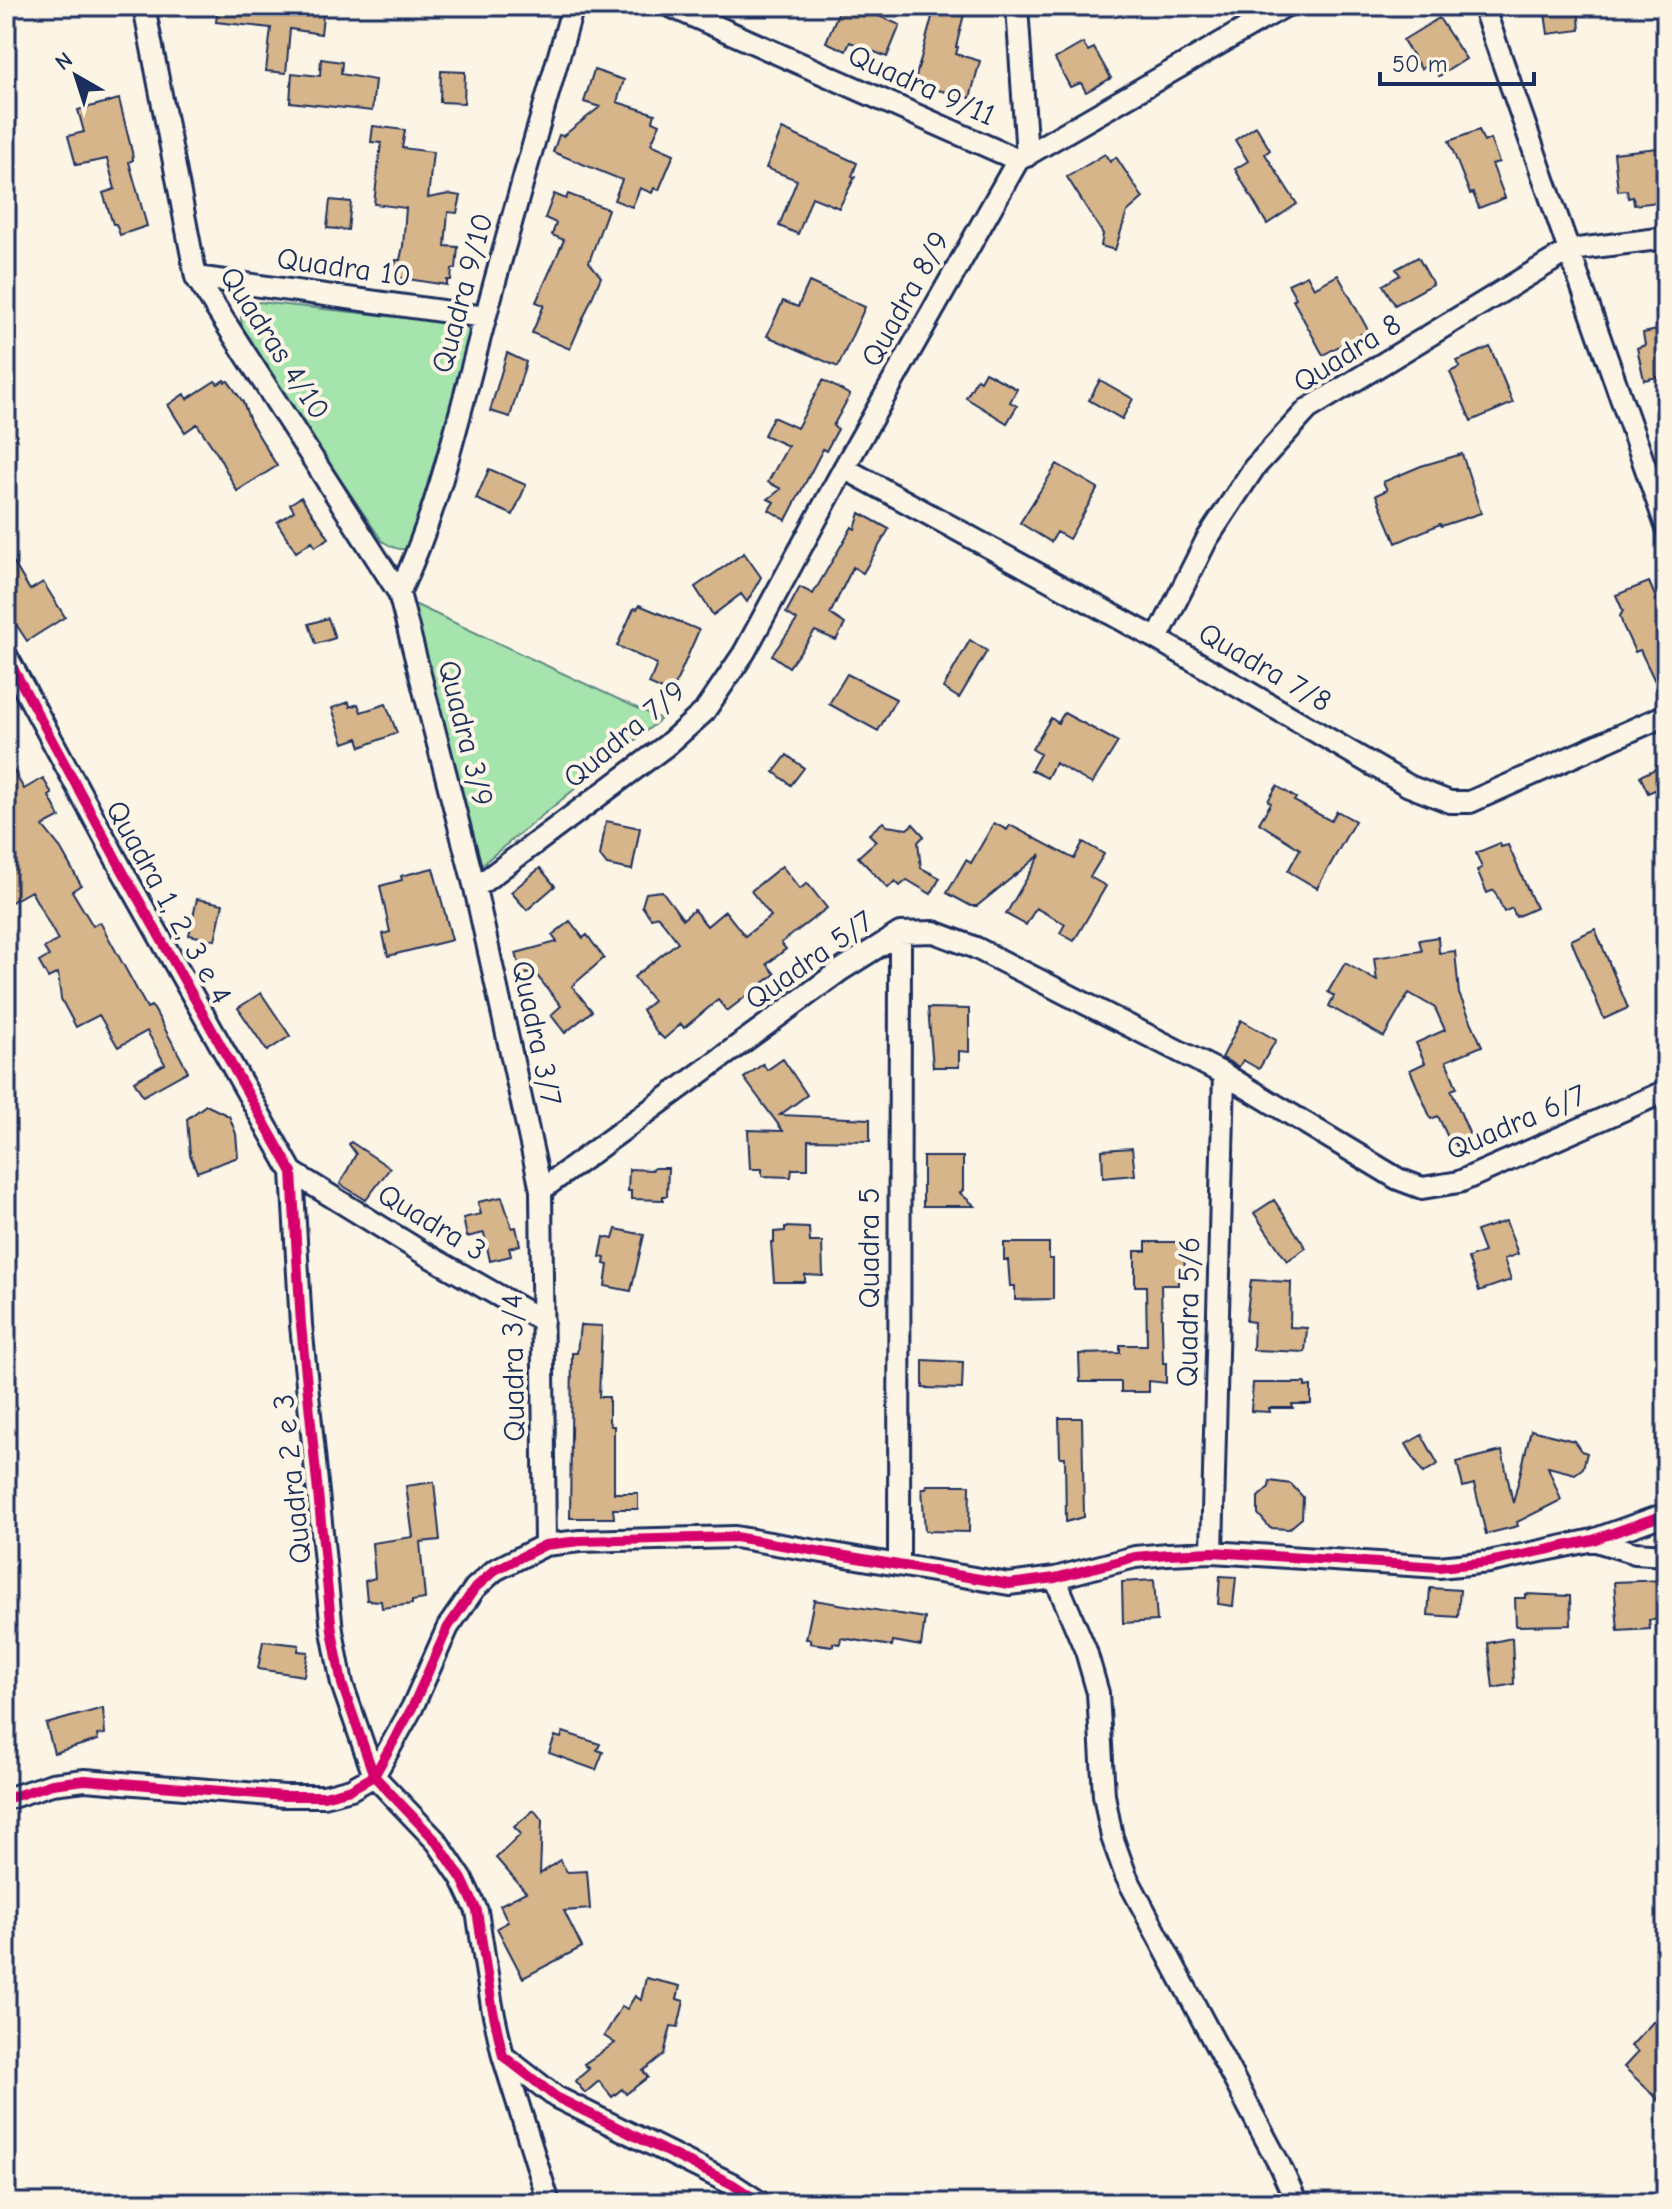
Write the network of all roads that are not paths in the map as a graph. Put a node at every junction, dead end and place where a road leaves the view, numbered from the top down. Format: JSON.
{"nodes":[{"id":1,"x":144,"y":6,"type":"edge"},
{"id":2,"x":573,"y":6,"type":"edge"},
{"id":3,"x":670,"y":6,"type":"edge"},
{"id":4,"x":1017,"y":6,"type":"edge"},
{"id":5,"x":1285,"y":6,"type":"edge"},
{"id":6,"x":1483,"y":6,"type":"edge"},
{"id":7,"x":1023,"y":158,"type":"junction"},
{"id":8,"x":1666,"y":238,"type":"edge"},
{"id":9,"x":1570,"y":250,"type":"junction"},
{"id":10,"x":196,"y":277,"type":"junction"},
{"id":11,"x":485,"y":317,"type":"junction"},
{"id":12,"x":844,"y":468,"type":"junction"},
{"id":13,"x":1666,"y":526,"type":"edge"},
{"id":14,"x":399,"y":593,"type":"junction"},
{"id":15,"x":1157,"y":639,"type":"junction"},
{"id":16,"x":6,"y":655,"type":"edge"},
{"id":17,"x":1666,"y":715,"type":"edge"},
{"id":18,"x":475,"y":888,"type":"junction"},
{"id":19,"x":900,"y":933,"type":"junction"},
{"id":20,"x":1224,"y":1074,"type":"junction"},
{"id":21,"x":1666,"y":1091,"type":"edge"},
{"id":22,"x":292,"y":1172,"type":"junction"},
{"id":23,"x":541,"y":1190,"type":"junction"},
{"id":24,"x":543,"y":1321,"type":"junction"},
{"id":25,"x":1666,"y":1514,"type":"edge"},
{"id":26,"x":1593,"y":1540,"type":"junction"},
{"id":27,"x":545,"y":1545,"type":"junction"},
{"id":28,"x":1212,"y":1552,"type":"junction"},
{"id":29,"x":1666,"y":1555,"type":"edge"},
{"id":30,"x":899,"y":1564,"type":"junction"},
{"id":31,"x":1055,"y":1578,"type":"junction"},
{"id":32,"x":374,"y":1776,"type":"junction"},
{"id":33,"x":6,"y":1799,"type":"edge"},
{"id":34,"x":503,"y":2056,"type":"junction"},
{"id":35,"x":549,"y":2203,"type":"edge"},
{"id":36,"x":761,"y":2203,"type":"edge"},
{"id":37,"x":1297,"y":2203,"type":"edge"}],
"edges":[{"from":1,"to":10,"type":"street","name":"Quadras 4/10"},
{"from":2,"to":11,"type":"street","name":"Quadra 9/10"},
{"from":3,"to":7,"type":"street","name":"Quadra 9/11"},
{"from":4,"to":7,"type":"street"},
{"from":5,"to":7,"type":"street"},
{"from":6,"to":9,"type":"street"},
{"from":7,"to":12,"type":"street","name":"Quadra 8/9"},
{"from":8,"to":9,"type":"street"},
{"from":9,"to":13,"type":"street"},
{"from":9,"to":15,"type":"street","name":"Quadra 8"},
{"from":10,"to":11,"type":"street","name":"Quadra 10"},
{"from":10,"to":14,"type":"street","name":"Quadras 4/10"},
{"from":11,"to":14,"type":"street","name":"Quadra 9/10"},
{"from":12,"to":15,"type":"street","name":"Quadra 7/8"},
{"from":12,"to":18,"type":"street","name":"Quadra 7/9"},
{"from":14,"to":18,"type":"street","name":"Quadra 3/9"},
{"from":15,"to":17,"type":"street","name":"Quadra 7/8"},
{"from":16,"to":22,"type":"street","name":"Quadra 1, 2, 3 e 4"},
{"from":18,"to":23,"type":"street","name":"Quadra 3/7"},
{"from":19,"to":20,"type":"street","name":"Quadra 5/7"},
{"from":19,"to":23,"type":"street","name":"Quadra 5/7"},
{"from":19,"to":30,"type":"street","name":"Quadra 5"},
{"from":20,"to":21,"type":"street","name":"Quadra 6/7"},
{"from":20,"to":28,"type":"street","name":"Quadra 5/6"},
{"from":22,"to":24,"type":"street","name":"Quadra 3"},
{"from":22,"to":32,"type":"street","name":"Quadra 2 e 3"},
{"from":23,"to":24,"type":"street","name":"Quadra 3/4"},
{"from":24,"to":27,"type":"street","name":"Quadra 3/4"},
{"from":25,"to":26,"type":"street"},
{"from":26,"to":28,"type":"street"},
{"from":26,"to":29,"type":"street"},
{"from":27,"to":30,"type":"street"},
{"from":27,"to":32,"type":"street"},
{"from":28,"to":31,"type":"street"},
{"from":30,"to":31,"type":"street"},
{"from":31,"to":37,"type":"street"},
{"from":32,"to":33,"type":"street"},
{"from":32,"to":34,"type":"street"},
{"from":34,"to":35,"type":"street"},
{"from":34,"to":36,"type":"street"}]}
